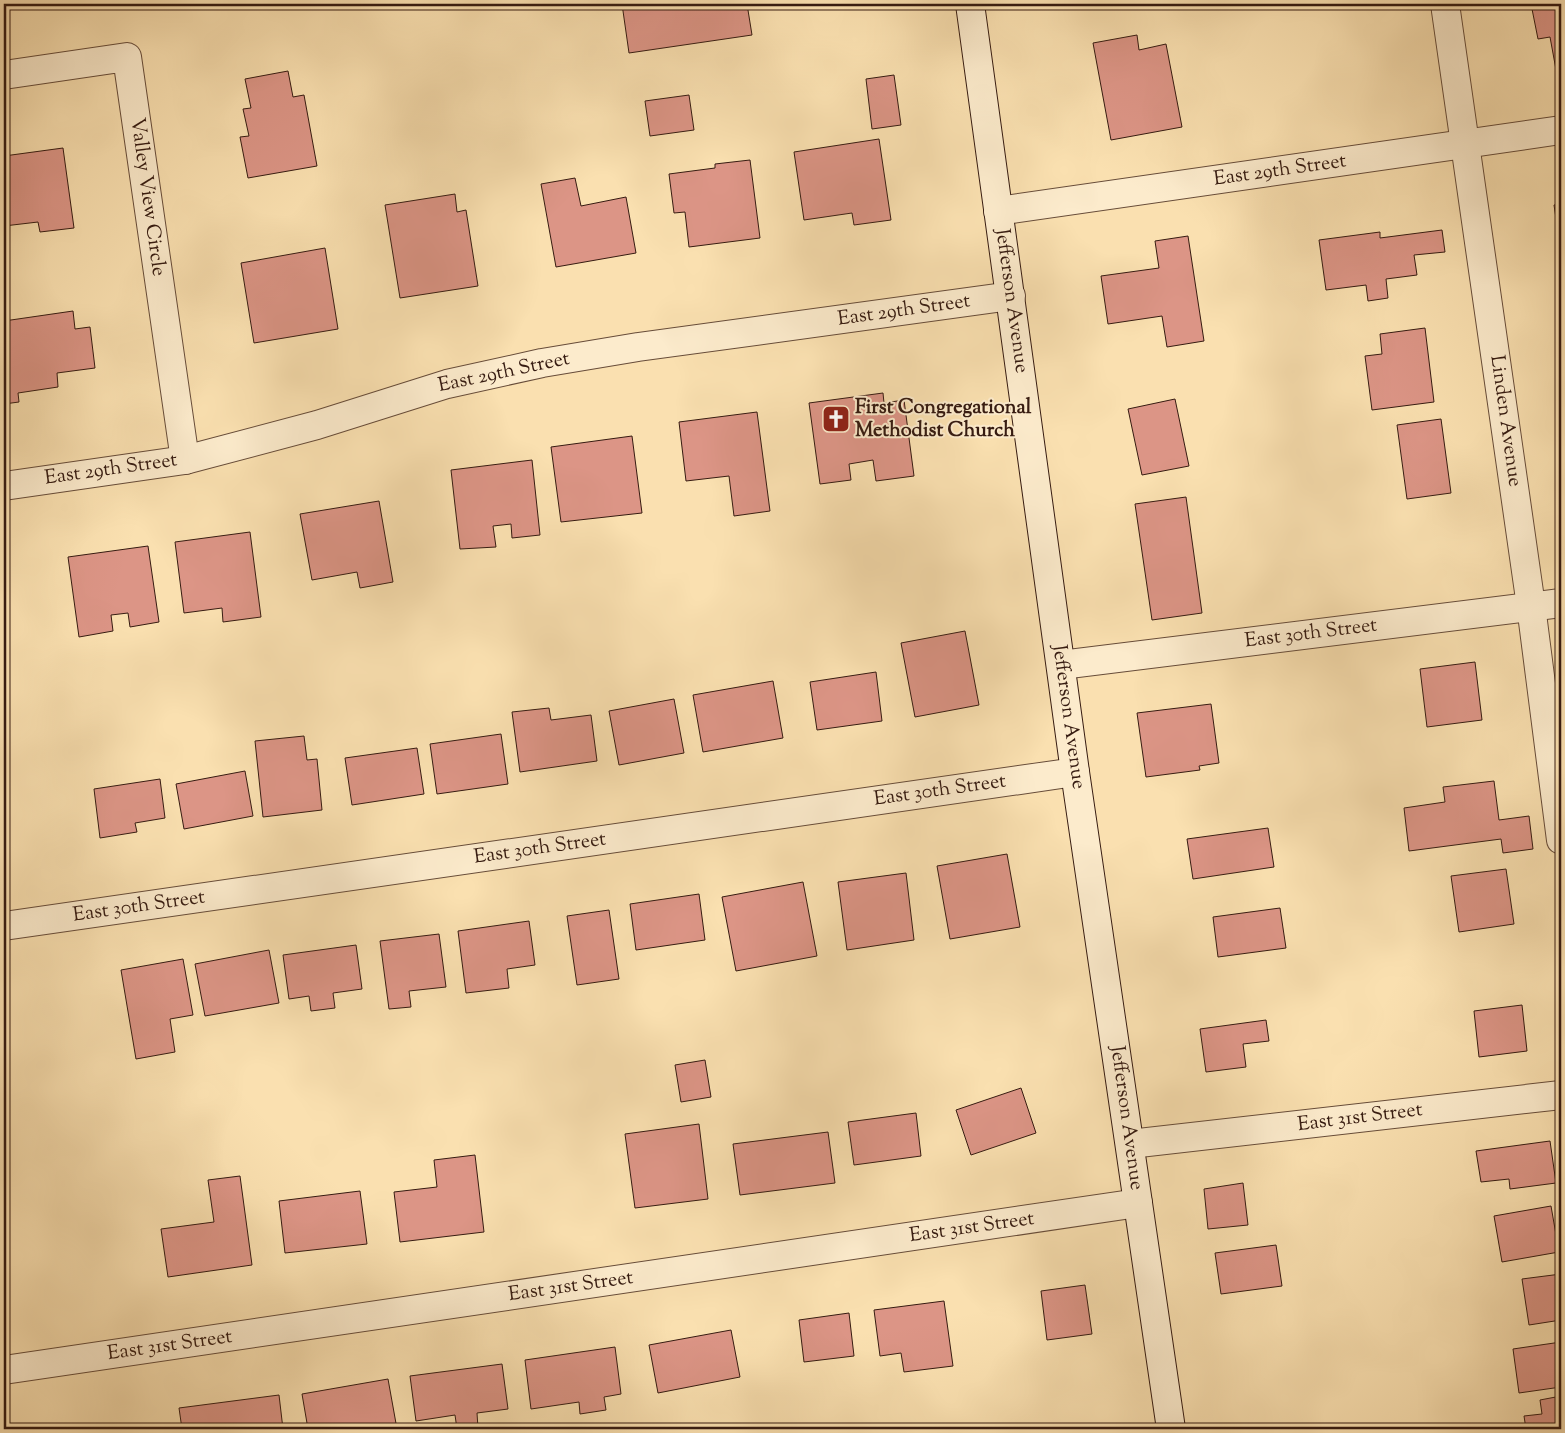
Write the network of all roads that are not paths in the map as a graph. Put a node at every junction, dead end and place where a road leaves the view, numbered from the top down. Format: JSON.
{"nodes":[{"id":1,"x":970,"y":4,"type":"edge"},
{"id":2,"x":1445,"y":4,"type":"edge"},
{"id":3,"x":4,"y":75,"type":"edge"},
{"id":4,"x":1561,"y":130,"type":"edge"},
{"id":5,"x":1465,"y":144,"type":"junction"},
{"id":6,"x":998,"y":211,"type":"junction"},
{"id":7,"x":1011,"y":296,"type":"junction"},
{"id":8,"x":185,"y":460,"type":"junction"},
{"id":9,"x":4,"y":486,"type":"edge"},
{"id":10,"x":1561,"y":602,"type":"edge"},
{"id":11,"x":1531,"y":606,"type":"junction"},
{"id":12,"x":1061,"y":665,"type":"junction"},
{"id":13,"x":1076,"y":772,"type":"junction"},
{"id":14,"x":1561,"y":840,"type":"edge"},
{"id":15,"x":4,"y":926,"type":"edge"},
{"id":16,"x":1561,"y":1094,"type":"edge"},
{"id":17,"x":1130,"y":1144,"type":"junction"},
{"id":18,"x":1138,"y":1203,"type":"junction"},
{"id":19,"x":4,"y":1370,"type":"edge"},
{"id":20,"x":1171,"y":1429,"type":"edge"}],
"edges":[{"from":1,"to":6,"type":"street","name":"Jefferson Avenue"},
{"from":2,"to":5,"type":"street","name":"Linden Avenue"},
{"from":3,"to":8,"type":"street","name":"Valley View Circle"},
{"from":4,"to":5,"type":"street","name":"East 29th Street"},
{"from":5,"to":6,"type":"street","name":"East 29th Street"},
{"from":5,"to":11,"type":"street","name":"Linden Avenue"},
{"from":6,"to":7,"type":"street","name":"Jefferson Avenue"},
{"from":7,"to":8,"type":"street","name":"East 29th Street"},
{"from":7,"to":12,"type":"street","name":"Jefferson Avenue"},
{"from":8,"to":9,"type":"street","name":"East 29th Street"},
{"from":10,"to":11,"type":"street","name":"East 30th Street"},
{"from":11,"to":12,"type":"street","name":"East 30th Street"},
{"from":11,"to":14,"type":"street","name":"Linden Avenue"},
{"from":12,"to":13,"type":"street","name":"Jefferson Avenue"},
{"from":13,"to":15,"type":"street","name":"East 30th Street"},
{"from":13,"to":17,"type":"street","name":"Jefferson Avenue"},
{"from":16,"to":17,"type":"street","name":"East 31st Street"},
{"from":17,"to":18,"type":"street","name":"Jefferson Avenue"},
{"from":18,"to":19,"type":"street","name":"East 31st Street"},
{"from":18,"to":20,"type":"street","name":"Jefferson Avenue"}]}
